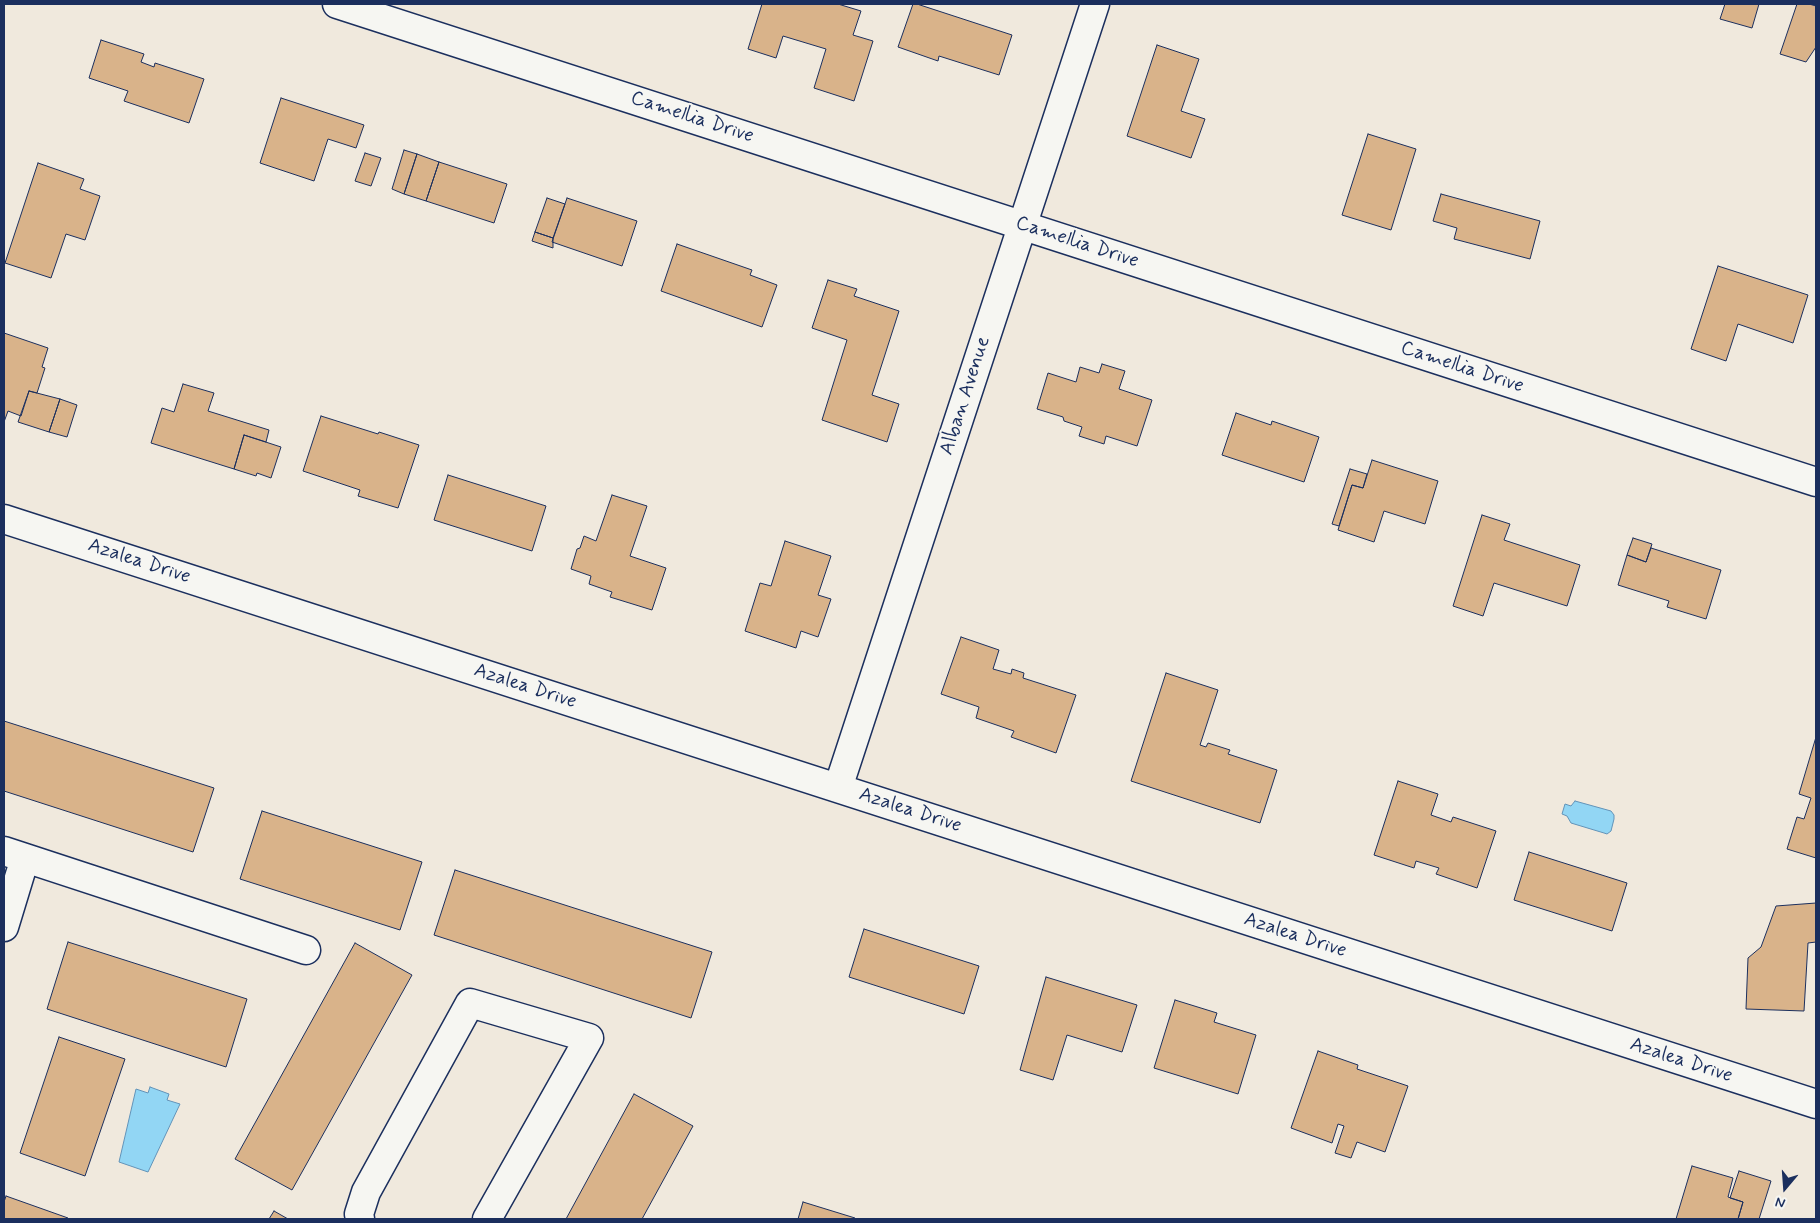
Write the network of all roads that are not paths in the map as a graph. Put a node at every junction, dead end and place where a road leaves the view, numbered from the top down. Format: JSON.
{"nodes":[{"id":1,"x":337,"y":4,"type":"edge"},
{"id":2,"x":1095,"y":4,"type":"edge"},
{"id":3,"x":1022,"y":224,"type":"junction"},
{"id":4,"x":1816,"y":482,"type":"edge"},
{"id":5,"x":4,"y":519,"type":"edge"},
{"id":6,"x":838,"y":788,"type":"junction"},
{"id":7,"x":14,"y":854,"type":"edge"},
{"id":8,"x":4,"y":927,"type":"edge"},
{"id":9,"x":306,"y":950,"type":"dead end"},
{"id":10,"x":1816,"y":1104,"type":"edge"},
{"id":11,"x":360,"y":1219,"type":"edge"},
{"id":12,"x":487,"y":1219,"type":"edge"}],
"edges":[{"from":1,"to":3,"type":"street","name":"Camellia Drive"},
{"from":2,"to":3,"type":"street","name":"Alban Avenue"},
{"from":3,"to":4,"type":"street","name":"Camellia Drive"},
{"from":3,"to":6,"type":"street","name":"Alban Avenue"},
{"from":5,"to":6,"type":"street","name":"Azalea Drive"},
{"from":6,"to":10,"type":"street","name":"Azalea Drive"},
{"from":7,"to":8,"type":"street"},
{"from":7,"to":9,"type":"street"},
{"from":11,"to":12,"type":"street"}]}
